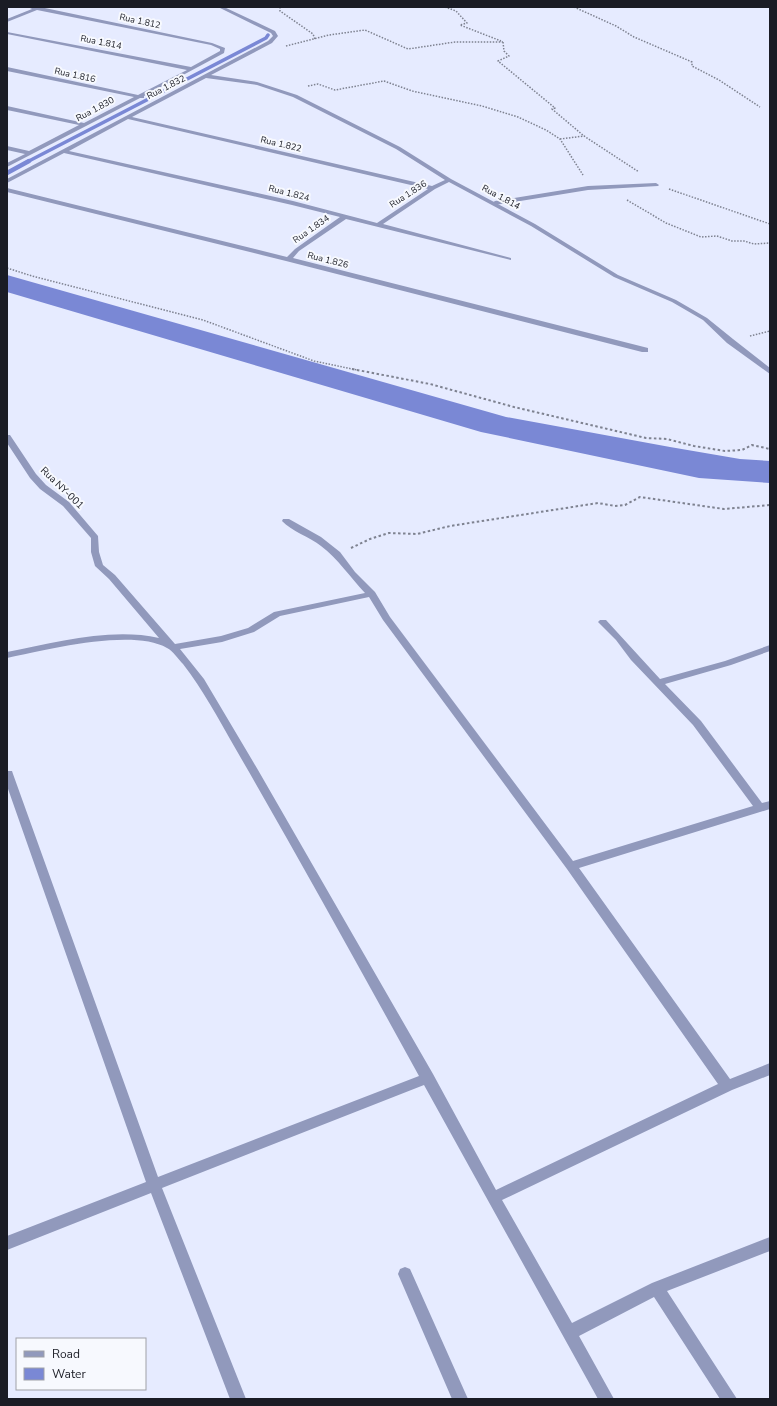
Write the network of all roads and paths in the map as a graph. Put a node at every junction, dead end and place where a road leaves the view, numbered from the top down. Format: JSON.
{"nodes":[{"id":1,"x":30,"y":7,"type":"edge"},
{"id":2,"x":220,"y":7,"type":"edge"},
{"id":3,"x":280,"y":7,"type":"edge"},
{"id":4,"x":445,"y":7,"type":"edge"},
{"id":5,"x":574,"y":7,"type":"edge"},
{"id":6,"x":38,"y":8,"type":"edge"},
{"id":7,"x":7,"y":21,"type":"edge"},
{"id":8,"x":7,"y":33,"type":"edge"},
{"id":9,"x":315,"y":39,"type":"junction"},
{"id":10,"x":503,"y":42,"type":"junction"},
{"id":11,"x":222,"y":48,"type":"joint"},
{"id":12,"x":259,"y":48,"type":"junction"},
{"id":13,"x":7,"y":69,"type":"edge"},
{"id":14,"x":192,"y":69,"type":"junction"},
{"id":15,"x":205,"y":76,"type":"junction"},
{"id":16,"x":284,"y":92,"type":"junction"},
{"id":17,"x":140,"y":96,"type":"junction"},
{"id":18,"x":158,"y":100,"type":"junction"},
{"id":19,"x":760,"y":107,"type":"dead end"},
{"id":20,"x":7,"y":108,"type":"edge"},
{"id":21,"x":126,"y":117,"type":"junction"},
{"id":22,"x":85,"y":125,"type":"junction"},
{"id":23,"x":584,"y":136,"type":"junction"},
{"id":24,"x":560,"y":139,"type":"junction"},
{"id":25,"x":7,"y":148,"type":"edge"},
{"id":26,"x":62,"y":151,"type":"junction"},
{"id":27,"x":30,"y":153,"type":"junction"},
{"id":28,"x":7,"y":165,"type":"edge"},
{"id":29,"x":449,"y":180,"type":"junction"},
{"id":30,"x":7,"y":181,"type":"edge"},
{"id":31,"x":656,"y":185,"type":"junction"},
{"id":32,"x":433,"y":188,"type":"junction"},
{"id":33,"x":592,"y":188,"type":"junction"},
{"id":34,"x":7,"y":190,"type":"edge"},
{"id":35,"x":627,"y":200,"type":"dead end"},
{"id":36,"x":495,"y":203,"type":"junction"},
{"id":37,"x":346,"y":216,"type":"junction"},
{"id":38,"x":770,"y":224,"type":"edge"},
{"id":39,"x":378,"y":225,"type":"junction"},
{"id":40,"x":770,"y":243,"type":"edge"},
{"id":41,"x":288,"y":259,"type":"junction"},
{"id":42,"x":509,"y":259,"type":"dead end"},
{"id":43,"x":7,"y":268,"type":"edge"},
{"id":44,"x":645,"y":350,"type":"dead end"},
{"id":45,"x":770,"y":372,"type":"edge"},
{"id":46,"x":7,"y":437,"type":"edge"},
{"id":47,"x":770,"y":449,"type":"edge"},
{"id":48,"x":770,"y":506,"type":"edge"},
{"id":49,"x":286,"y":521,"type":"dead end"},
{"id":50,"x":335,"y":553,"type":"junction"},
{"id":51,"x":372,"y":594,"type":"junction"},
{"id":52,"x":603,"y":622,"type":"dead end"},
{"id":53,"x":172,"y":647,"type":"junction"},
{"id":54,"x":770,"y":648,"type":"edge"},
{"id":55,"x":7,"y":655,"type":"edge"},
{"id":56,"x":659,"y":683,"type":"junction"},
{"id":57,"x":8,"y":774,"type":"edge"},
{"id":58,"x":765,"y":806,"type":"edge"},
{"id":59,"x":571,"y":866,"type":"junction"},
{"id":60,"x":770,"y":1069,"type":"edge"},
{"id":61,"x":428,"y":1078,"type":"junction"},
{"id":62,"x":726,"y":1086,"type":"junction"},
{"id":63,"x":155,"y":1187,"type":"junction"},
{"id":64,"x":492,"y":1198,"type":"junction"},
{"id":65,"x":7,"y":1243,"type":"edge"},
{"id":66,"x":770,"y":1244,"type":"edge"},
{"id":67,"x":404,"y":1274,"type":"dead end"},
{"id":68,"x":657,"y":1288,"type":"junction"},
{"id":69,"x":568,"y":1333,"type":"junction"},
{"id":70,"x":238,"y":1399,"type":"edge"},
{"id":71,"x":460,"y":1399,"type":"edge"},
{"id":72,"x":606,"y":1399,"type":"edge"},
{"id":73,"x":730,"y":1399,"type":"edge"}],
"edges":[{"from":1,"to":6,"type":"street","name":"Rua 1.812"},
{"from":2,"to":12,"type":"street","name":"Rua 1.832"},
{"from":3,"to":9,"type":"path"},
{"from":4,"to":10,"type":"path"},
{"from":5,"to":19,"type":"path"},
{"from":6,"to":7,"type":"street"},
{"from":6,"to":11,"type":"street","name":"Rua 1.812"},
{"from":8,"to":14,"type":"street","name":"Rua 1.814"},
{"from":9,"to":10,"type":"path"},
{"from":9,"to":12,"type":"path"},
{"from":10,"to":23,"type":"path"},
{"from":11,"to":14,"type":"street","name":"Rua 1.830"},
{"from":12,"to":15,"type":"street","name":"Rua 1.832"},
{"from":13,"to":17,"type":"street","name":"Rua 1.816"},
{"from":14,"to":17,"type":"street","name":"Rua 1.830"},
{"from":15,"to":16,"type":"street","name":"Rua 1.814"},
{"from":15,"to":18,"type":"street","name":"Rua 1.832"},
{"from":16,"to":24,"type":"path"},
{"from":16,"to":29,"type":"street","name":"Rua 1.814"},
{"from":17,"to":18,"type":"street","name":"Rua 1.816"},
{"from":17,"to":22,"type":"street","name":"Rua 1.830"},
{"from":18,"to":21,"type":"street","name":"Rua 1.832"},
{"from":20,"to":22,"type":"street"},
{"from":21,"to":26,"type":"street","name":"Rua 1.832"},
{"from":21,"to":32,"type":"street","name":"Rua 1.822"},
{"from":22,"to":27,"type":"street","name":"Rua 1.830"},
{"from":23,"to":24,"type":"path"},
{"from":23,"to":31,"type":"path"},
{"from":24,"to":33,"type":"path"},
{"from":25,"to":27,"type":"street"},
{"from":26,"to":30,"type":"street","name":"Rua 1.832"},
{"from":26,"to":37,"type":"street","name":"Rua 1.824"},
{"from":27,"to":28,"type":"street","name":"Rua 1.830"},
{"from":29,"to":32,"type":"street","name":"Rua 1.836"},
{"from":29,"to":36,"type":"street","name":"Rua 1.814"},
{"from":31,"to":33,"type":"street"},
{"from":31,"to":38,"type":"path"},
{"from":32,"to":39,"type":"street","name":"Rua 1.836"},
{"from":33,"to":36,"type":"street"},
{"from":34,"to":41,"type":"street","name":"Rua 1.826"},
{"from":35,"to":40,"type":"path"},
{"from":36,"to":45,"type":"street","name":"Rua 1.814"},
{"from":37,"to":39,"type":"street","name":"Rua 1.824"},
{"from":37,"to":41,"type":"street","name":"Rua 1.834"},
{"from":39,"to":42,"type":"street","name":"Rua 1.824"},
{"from":41,"to":44,"type":"street","name":"Rua 1.826"},
{"from":43,"to":47,"type":"path"},
{"from":46,"to":53,"type":"street","name":"Rua NY-001"},
{"from":48,"to":50,"type":"path"},
{"from":49,"to":50,"type":"street"},
{"from":50,"to":51,"type":"street"},
{"from":51,"to":53,"type":"street"},
{"from":51,"to":59,"type":"street"},
{"from":52,"to":56,"type":"street"},
{"from":53,"to":55,"type":"street"},
{"from":53,"to":61,"type":"street","name":"Rua NY-001"},
{"from":54,"to":56,"type":"street"},
{"from":56,"to":58,"type":"street"},
{"from":57,"to":63,"type":"street"},
{"from":58,"to":59,"type":"street"},
{"from":59,"to":62,"type":"street"},
{"from":60,"to":62,"type":"street"},
{"from":61,"to":63,"type":"street"},
{"from":61,"to":64,"type":"street","name":"Rua NY-001"},
{"from":62,"to":64,"type":"street"},
{"from":63,"to":65,"type":"street"},
{"from":63,"to":70,"type":"street"},
{"from":64,"to":69,"type":"street","name":"Rua NY-001"},
{"from":66,"to":68,"type":"street"},
{"from":67,"to":71,"type":"street"},
{"from":68,"to":69,"type":"street"},
{"from":68,"to":73,"type":"street"},
{"from":69,"to":72,"type":"street","name":"Rua NY-001"}]}
